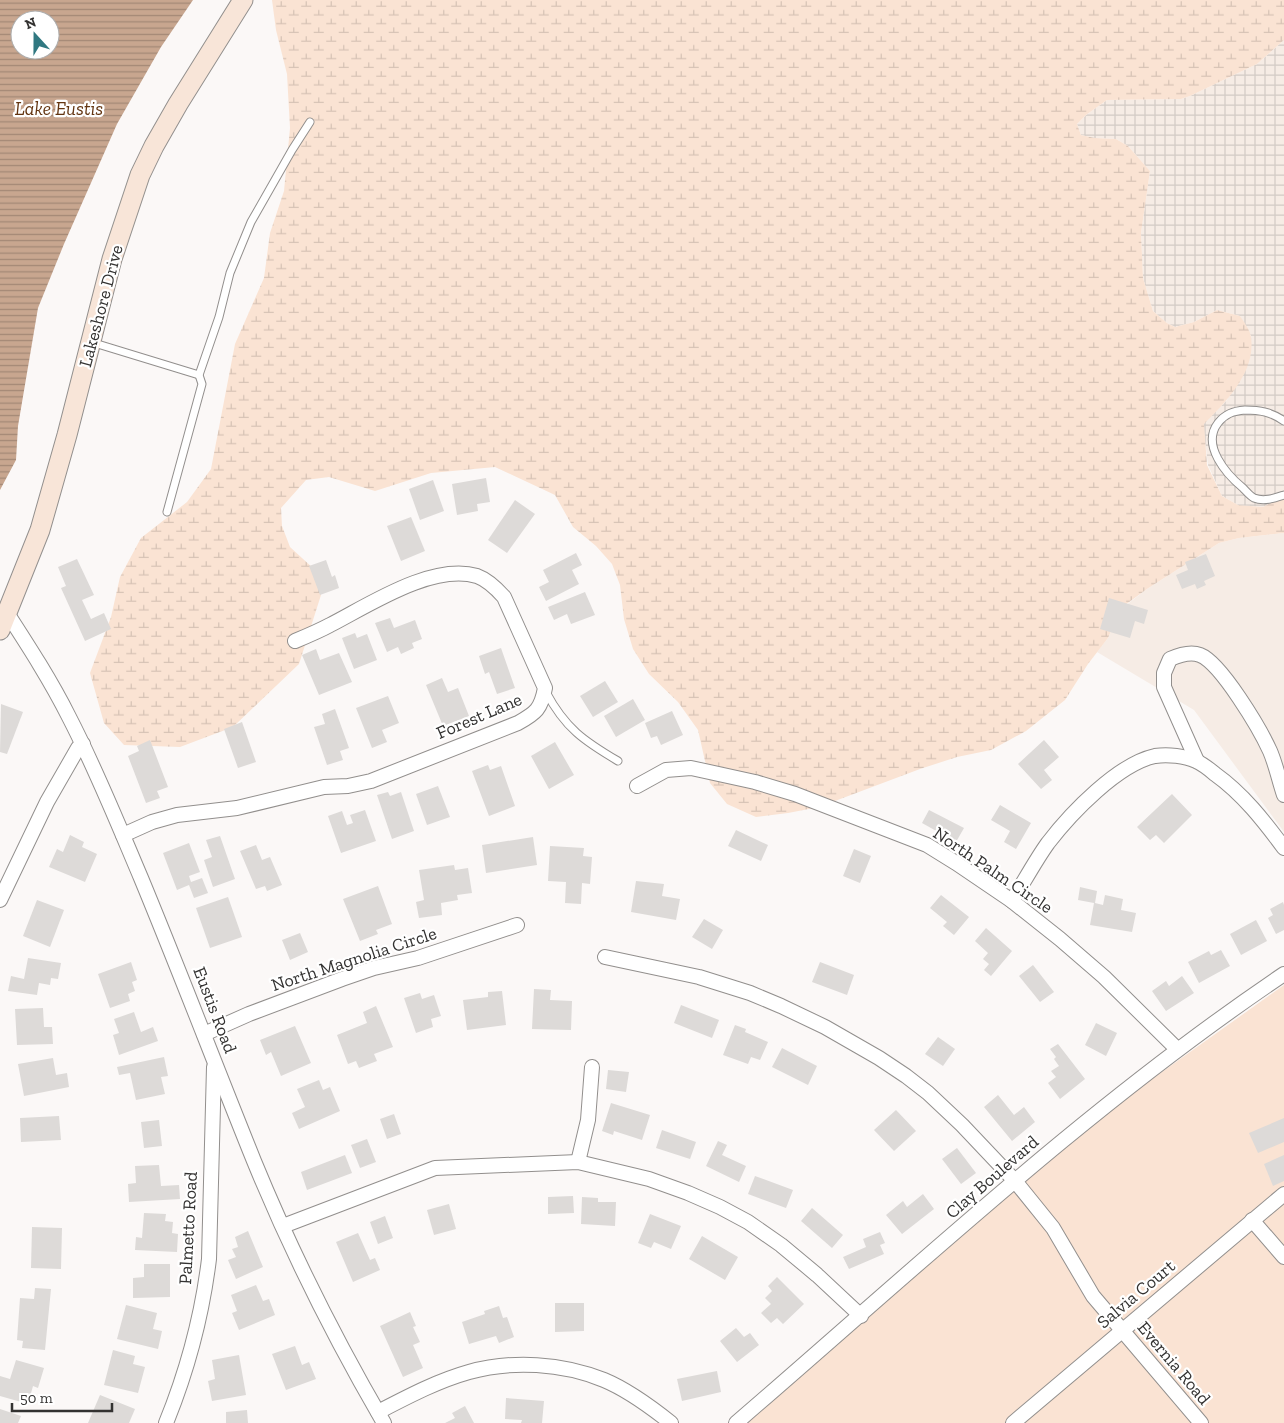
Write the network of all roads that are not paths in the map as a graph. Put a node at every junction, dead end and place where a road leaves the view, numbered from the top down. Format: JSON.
{"nodes":[{"id":1,"x":243,"y":0,"type":"edge"},
{"id":2,"x":310,"y":122,"type":"dead end"},
{"id":3,"x":91,"y":342,"type":"junction"},
{"id":4,"x":198,"y":375,"type":"junction"},
{"id":5,"x":1284,"y":421,"type":"edge"},
{"id":6,"x":1284,"y":495,"type":"edge"},
{"id":7,"x":167,"y":512,"type":"dead end"},
{"id":8,"x":3,"y":622,"type":"edge"},
{"id":9,"x":295,"y":641,"type":"dead end"},
{"id":10,"x":545,"y":688,"type":"junction"},
{"id":11,"x":83,"y":744,"type":"junction"},
{"id":12,"x":618,"y":761,"type":"dead end"},
{"id":13,"x":1197,"y":761,"type":"junction"},
{"id":14,"x":1281,"y":772,"type":"edge"},
{"id":15,"x":637,"y":786,"type":"dead end"},
{"id":16,"x":1284,"y":795,"type":"edge"},
{"id":17,"x":123,"y":835,"type":"junction"},
{"id":18,"x":1284,"y":848,"type":"edge"},
{"id":19,"x":0,"y":900,"type":"edge"},
{"id":20,"x":1012,"y":901,"type":"junction"},
{"id":21,"x":517,"y":925,"type":"dead end"},
{"id":22,"x":605,"y":957,"type":"dead end"},
{"id":23,"x":1284,"y":974,"type":"edge"},
{"id":24,"x":204,"y":1034,"type":"junction"},
{"id":25,"x":1177,"y":1049,"type":"junction"},
{"id":26,"x":214,"y":1060,"type":"junction"},
{"id":27,"x":592,"y":1067,"type":"dead end"},
{"id":28,"x":578,"y":1162,"type":"junction"},
{"id":29,"x":1015,"y":1181,"type":"junction"},
{"id":30,"x":1284,"y":1194,"type":"edge"},
{"id":31,"x":1252,"y":1220,"type":"junction"},
{"id":32,"x":282,"y":1226,"type":"junction"},
{"id":33,"x":1284,"y":1257,"type":"edge"},
{"id":34,"x":860,"y":1316,"type":"junction"},
{"id":35,"x":1122,"y":1330,"type":"junction"},
{"id":36,"x":381,"y":1417,"type":"edge"},
{"id":37,"x":166,"y":1423,"type":"edge"},
{"id":38,"x":671,"y":1423,"type":"edge"},
{"id":39,"x":736,"y":1423,"type":"edge"},
{"id":40,"x":1013,"y":1423,"type":"edge"},
{"id":41,"x":1201,"y":1423,"type":"edge"}],
"edges":[{"from":1,"to":3,"type":"street","name":"Lakeshore Drive"},
{"from":2,"to":4,"type":"lane"},
{"from":3,"to":4,"type":"lane"},
{"from":3,"to":8,"type":"street","name":"Lakeshore Drive"},
{"from":4,"to":7,"type":"lane"},
{"from":5,"to":6,"type":"lane"},
{"from":8,"to":11,"type":"street","name":"Eustis Road"},
{"from":9,"to":10,"type":"street","name":"Forest Lane"},
{"from":10,"to":12,"type":"lane"},
{"from":10,"to":17,"type":"street","name":"Forest Lane"},
{"from":11,"to":17,"type":"street","name":"Eustis Road"},
{"from":11,"to":19,"type":"street"},
{"from":13,"to":14,"type":"street"},
{"from":13,"to":18,"type":"street"},
{"from":13,"to":20,"type":"street"},
{"from":14,"to":16,"type":"street"},
{"from":15,"to":20,"type":"street","name":"North Palm Circle"},
{"from":17,"to":24,"type":"street","name":"Eustis Road"},
{"from":20,"to":25,"type":"street","name":"North Palm Circle"},
{"from":21,"to":24,"type":"street","name":"North Magnolia Circle"},
{"from":22,"to":29,"type":"street"},
{"from":23,"to":25,"type":"street","name":"Clay Boulevard"},
{"from":24,"to":26,"type":"street","name":"Eustis Road"},
{"from":25,"to":29,"type":"street","name":"Clay Boulevard"},
{"from":26,"to":32,"type":"street","name":"Eustis Road"},
{"from":26,"to":37,"type":"street","name":"Palmetto Road"},
{"from":27,"to":28,"type":"street"},
{"from":28,"to":32,"type":"street"},
{"from":28,"to":34,"type":"street"},
{"from":29,"to":34,"type":"street","name":"Clay Boulevard"},
{"from":29,"to":35,"type":"street","name":"Evernia Road"},
{"from":30,"to":31,"type":"street","name":"Salvia Court"},
{"from":31,"to":33,"type":"street"},
{"from":31,"to":35,"type":"street","name":"Salvia Court"},
{"from":32,"to":36,"type":"street","name":"Eustis Road"},
{"from":34,"to":39,"type":"street","name":"Clay Boulevard"},
{"from":35,"to":40,"type":"street","name":"Salvia Court"},
{"from":35,"to":41,"type":"street","name":"Evernia Road"},
{"from":36,"to":38,"type":"street"}]}
